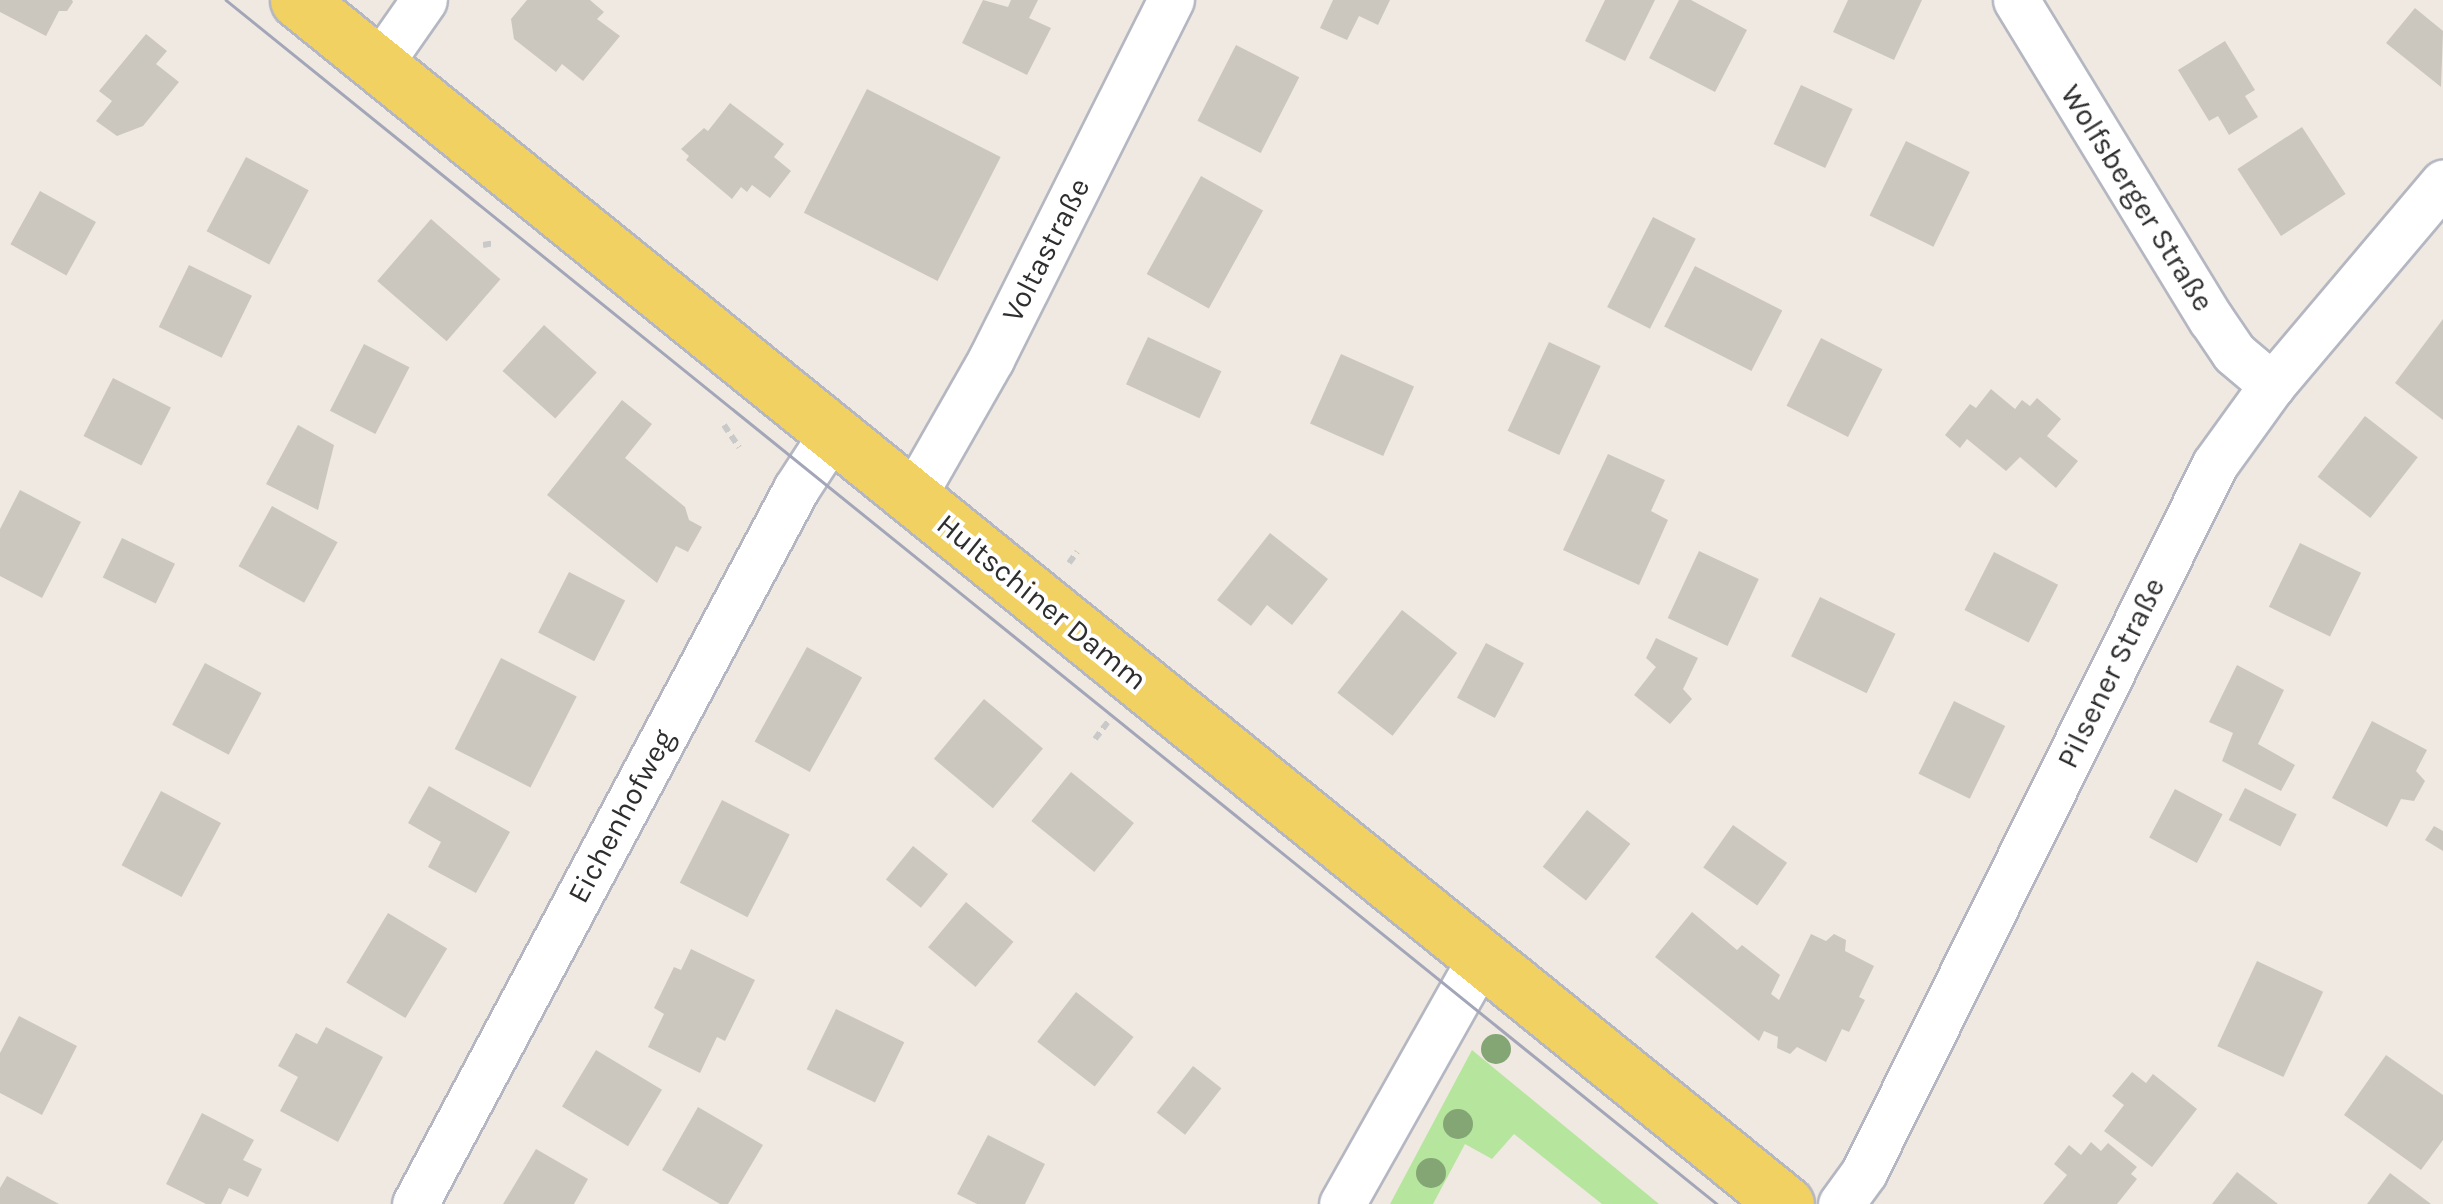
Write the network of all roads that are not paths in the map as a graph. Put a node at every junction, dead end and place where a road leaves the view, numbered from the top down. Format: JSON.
{"nodes":[{"id":1,"x":298,"y":0,"type":"edge"},
{"id":2,"x":424,"y":0,"type":"edge"},
{"id":3,"x":1171,"y":0,"type":"edge"},
{"id":4,"x":2016,"y":0,"type":"edge"},
{"id":5,"x":378,"y":66,"type":"junction"},
{"id":6,"x":2440,"y":194,"type":"edge"},
{"id":7,"x":2272,"y":385,"type":"junction"},
{"id":8,"x":834,"y":432,"type":"junction"},
{"id":9,"x":913,"y":496,"type":"junction"},
{"id":10,"x":1482,"y":957,"type":"junction"},
{"id":11,"x":415,"y":1204,"type":"edge"},
{"id":12,"x":1342,"y":1204,"type":"edge"},
{"id":13,"x":1786,"y":1204,"type":"edge"},
{"id":14,"x":1841,"y":1204,"type":"edge"}],
"edges":[{"from":1,"to":5,"type":"main road","name":"Hultschiner Damm"},
{"from":2,"to":5,"type":"street"},
{"from":3,"to":9,"type":"street","name":"Voltastraße"},
{"from":4,"to":7,"type":"street","name":"Wolfsberger Straße"},
{"from":5,"to":8,"type":"main road","name":"Hultschiner Damm"},
{"from":6,"to":7,"type":"street","name":"Pilsener Straße"},
{"from":7,"to":14,"type":"street","name":"Pilsener Straße"},
{"from":8,"to":9,"type":"main road","name":"Hultschiner Damm"},
{"from":8,"to":11,"type":"street","name":"Eichenhofweg"},
{"from":9,"to":10,"type":"main road","name":"Hultschiner Damm"},
{"from":10,"to":12,"type":"street"},
{"from":10,"to":13,"type":"main road","name":"Hultschiner Damm"}]}
